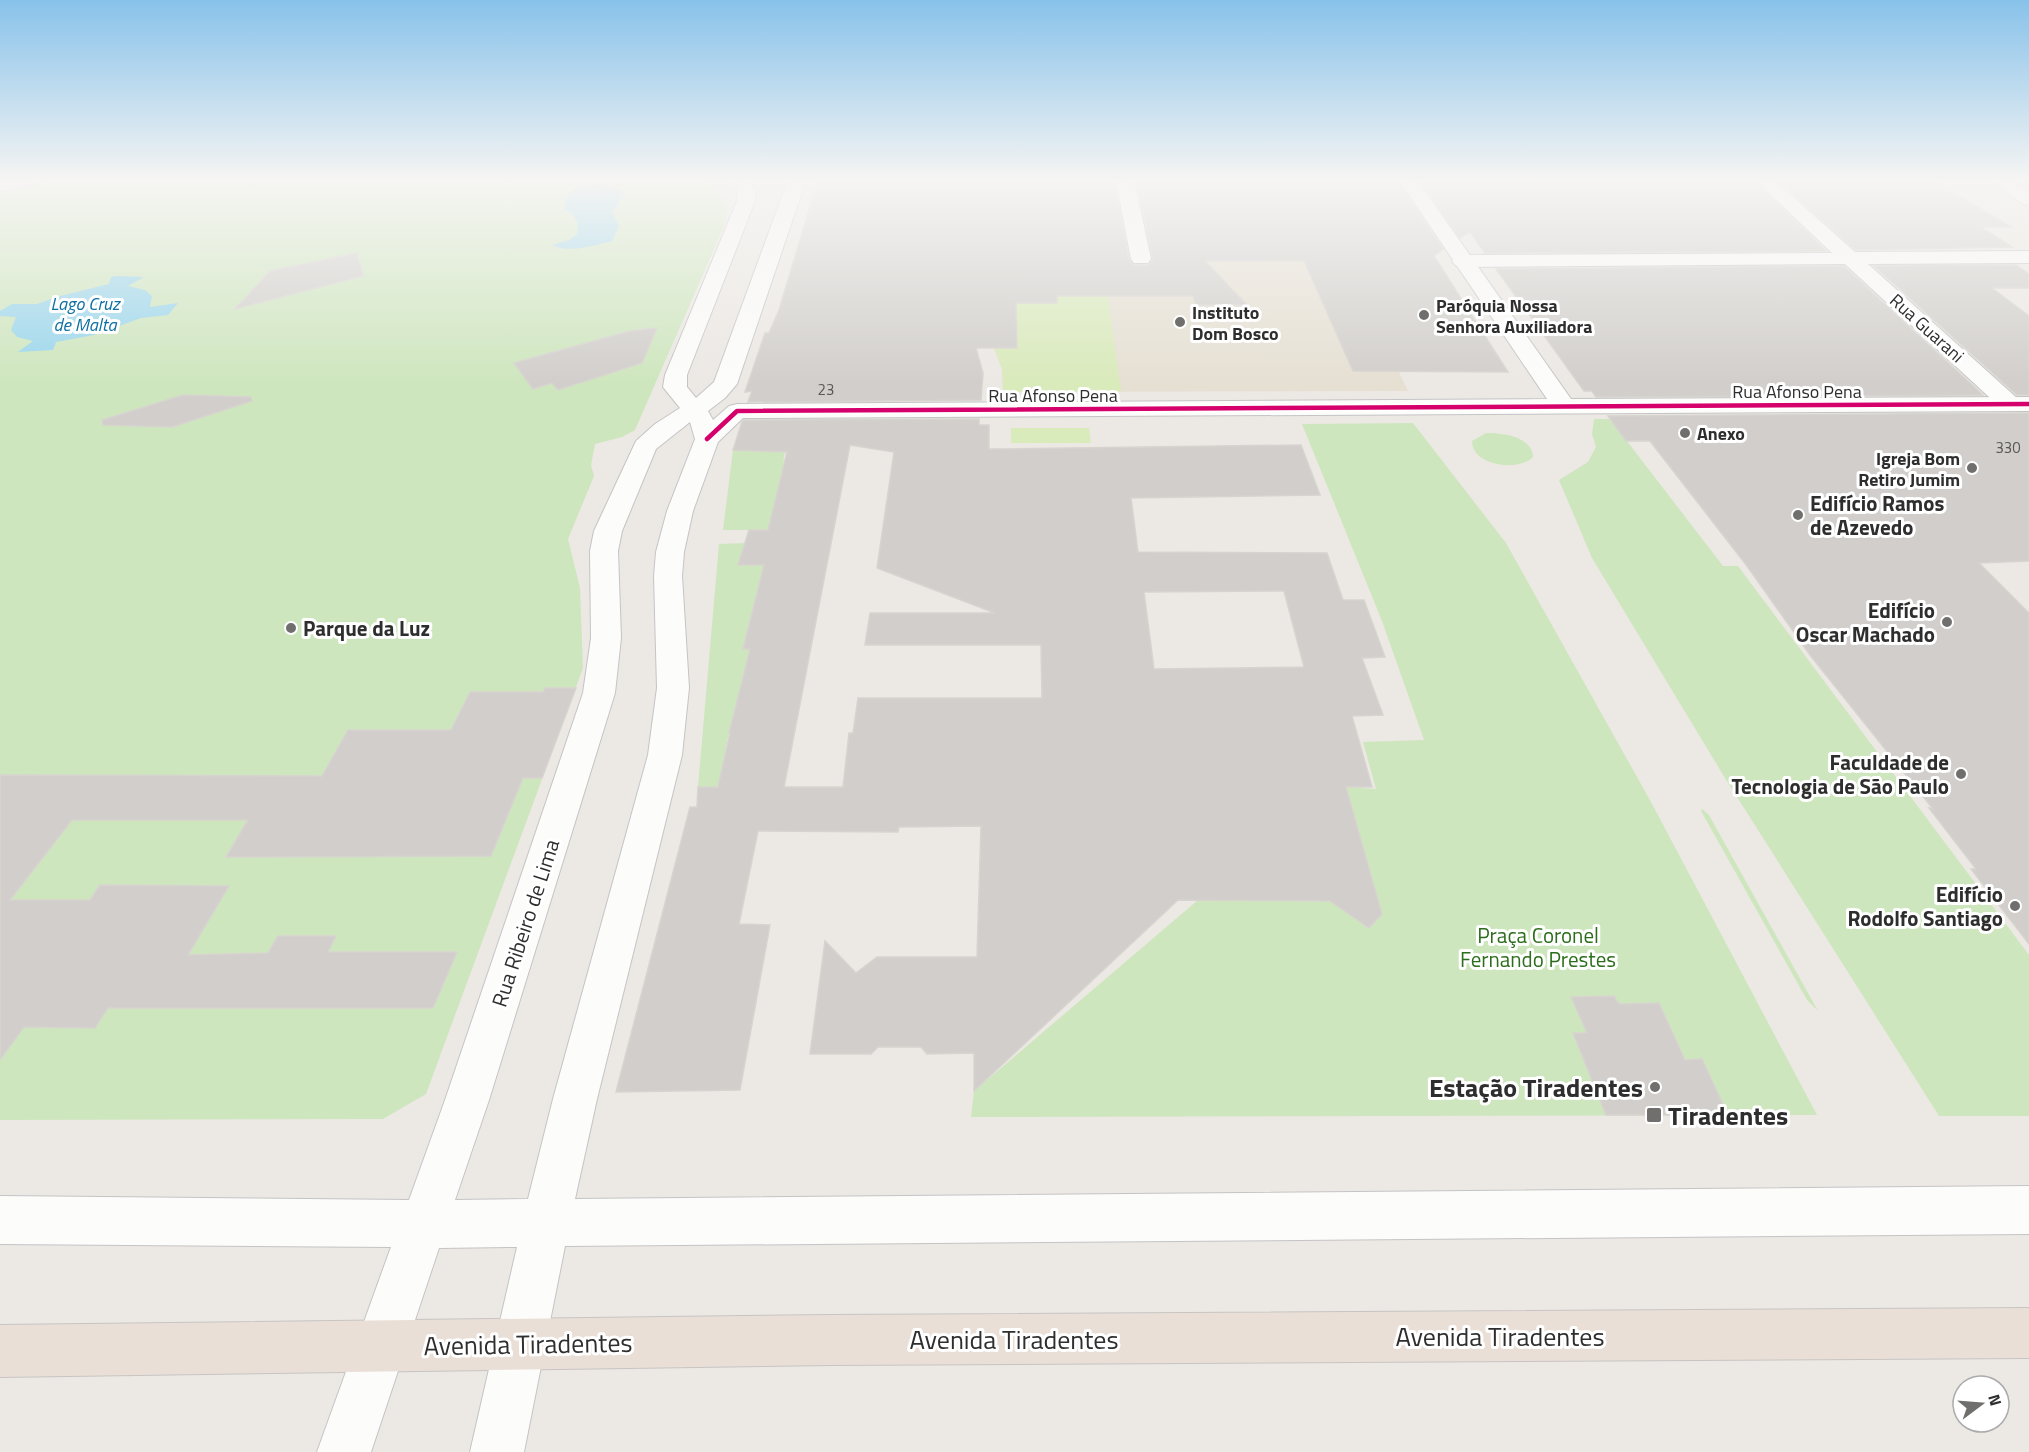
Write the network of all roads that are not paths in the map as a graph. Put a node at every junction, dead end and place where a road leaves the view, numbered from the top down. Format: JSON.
{"nodes":[{"id":1,"x":727,"y":248,"type":"edge"},
{"id":2,"x":773,"y":248,"type":"edge"},
{"id":3,"x":1139,"y":248,"type":"edge"},
{"id":4,"x":1453,"y":248,"type":"edge"},
{"id":5,"x":1839,"y":248,"type":"edge"},
{"id":6,"x":2029,"y":257,"type":"edge"},
{"id":7,"x":1141,"y":259,"type":"dead end"},
{"id":8,"x":1852,"y":260,"type":"junction"},
{"id":9,"x":1462,"y":261,"type":"junction"},
{"id":10,"x":2020,"y":404,"type":"edge"},
{"id":11,"x":1564,"y":408,"type":"junction"},
{"id":12,"x":714,"y":412,"type":"junction"},
{"id":13,"x":2029,"y":1210,"type":"edge"},
{"id":14,"x":0,"y":1220,"type":"edge"},
{"id":15,"x":546,"y":1223,"type":"junction"},
{"id":16,"x":424,"y":1224,"type":"junction"},
{"id":17,"x":2029,"y":1333,"type":"edge"},
{"id":18,"x":519,"y":1343,"type":"junction"},
{"id":19,"x":380,"y":1346,"type":"junction"},
{"id":20,"x":0,"y":1351,"type":"edge"},
{"id":21,"x":344,"y":1452,"type":"edge"},
{"id":22,"x":497,"y":1452,"type":"edge"}],
"edges":[{"from":1,"to":12,"type":"main road"},
{"from":2,"to":12,"type":"main road"},
{"from":3,"to":7,"type":"main road"},
{"from":4,"to":9,"type":"main road"},
{"from":5,"to":8,"type":"main road","name":"Rua Guarani"},
{"from":6,"to":8,"type":"main road"},
{"from":8,"to":9,"type":"main road"},
{"from":8,"to":10,"type":"main road","name":"Rua Guarani"},
{"from":9,"to":11,"type":"main road"},
{"from":10,"to":11,"type":"main road","name":"Rua Afonso Pena"},
{"from":11,"to":12,"type":"main road","name":"Rua Afonso Pena"},
{"from":12,"to":15,"type":"main road"},
{"from":12,"to":16,"type":"main road","name":"Rua Ribeiro de Lima"},
{"from":13,"to":15,"type":"main road"},
{"from":14,"to":16,"type":"main road"},
{"from":15,"to":16,"type":"main road"},
{"from":15,"to":18,"type":"main road"},
{"from":16,"to":19,"type":"main road","name":"Rua Ribeiro de Lima"},
{"from":17,"to":18,"type":"highway","name":"Avenida Tiradentes"},
{"from":18,"to":19,"type":"highway","name":"Avenida Tiradentes"},
{"from":18,"to":22,"type":"main road"},
{"from":19,"to":20,"type":"highway","name":"Avenida Tiradentes"},
{"from":19,"to":21,"type":"main road","name":"Rua Ribeiro de Lima"}]}
